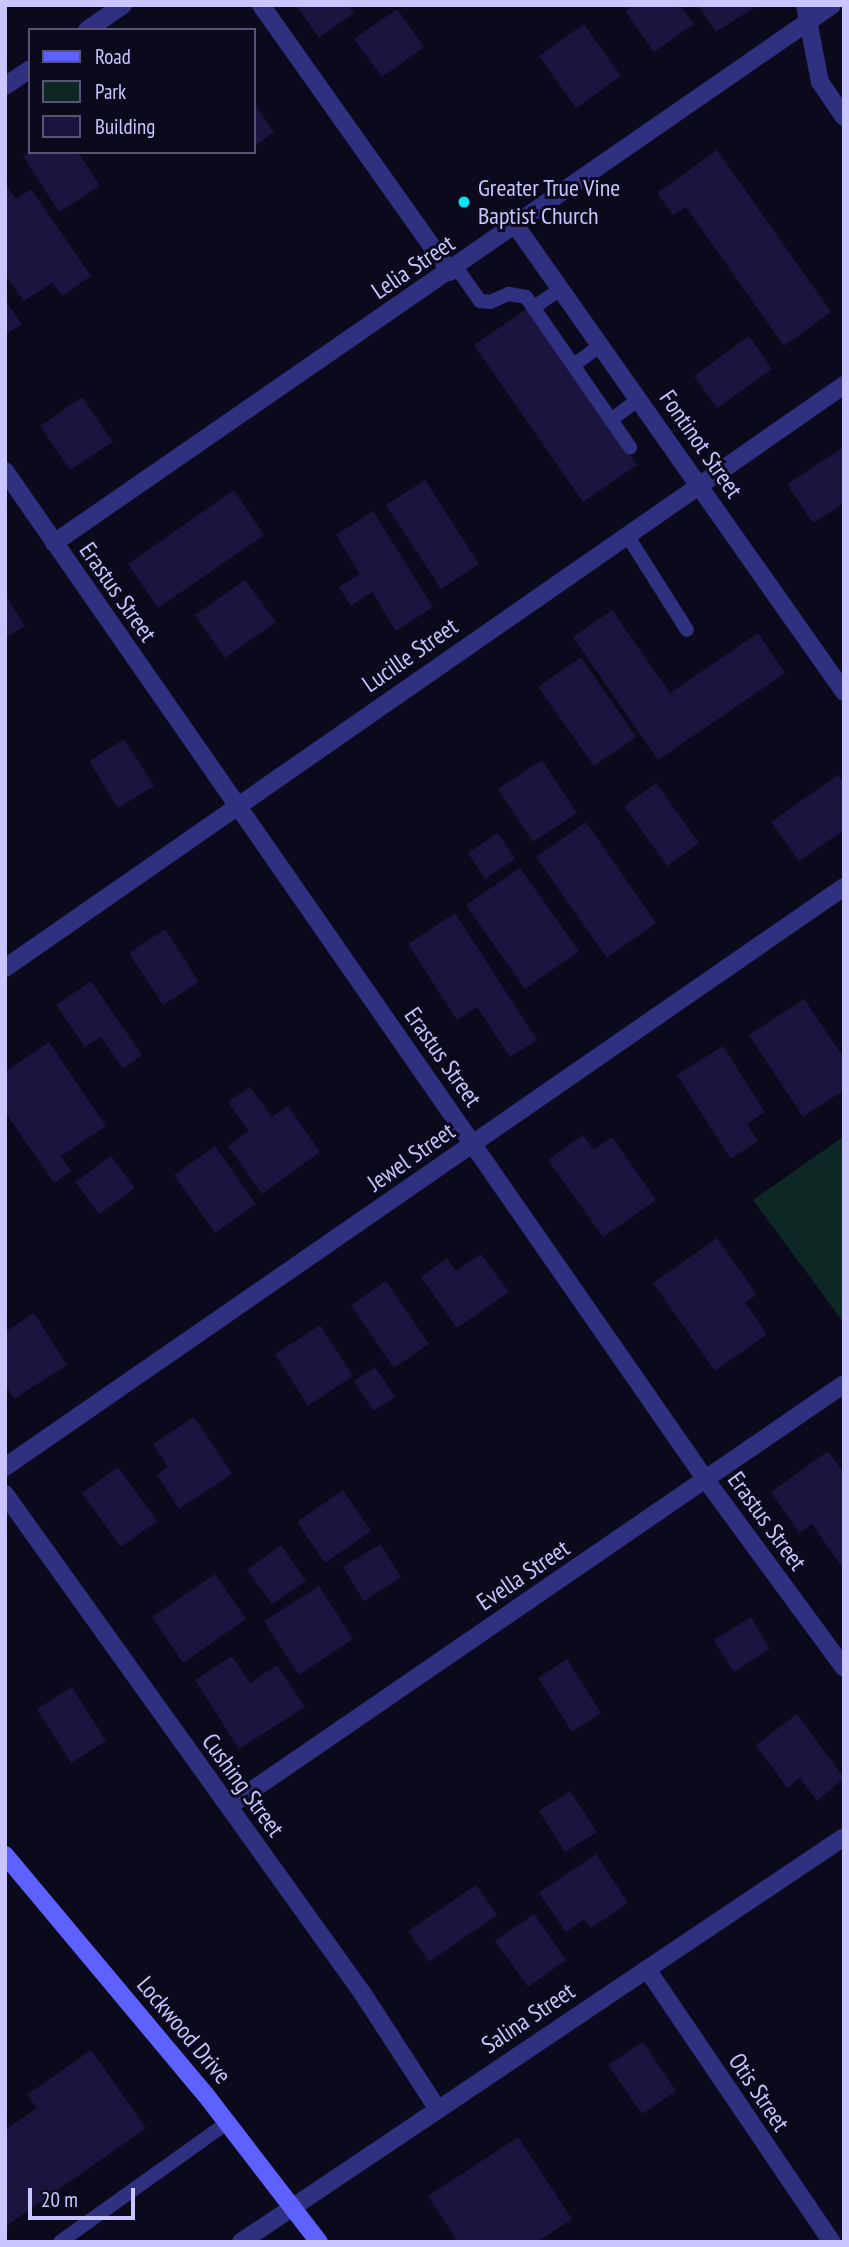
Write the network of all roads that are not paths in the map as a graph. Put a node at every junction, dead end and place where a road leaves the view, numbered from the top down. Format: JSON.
{"nodes":[{"id":1,"x":123,"y":5,"type":"edge"},
{"id":2,"x":261,"y":5,"type":"edge"},
{"id":3,"x":832,"y":5,"type":"edge"},
{"id":4,"x":807,"y":13,"type":"edge"},
{"id":5,"x":91,"y":28,"type":"edge"},
{"id":6,"x":28,"y":70,"type":"edge"},
{"id":7,"x":5,"y":86,"type":"edge"},
{"id":8,"x":844,"y":117,"type":"edge"},
{"id":9,"x":516,"y":226,"type":"junction"},
{"id":10,"x":453,"y":270,"type":"junction"},
{"id":11,"x":561,"y":289,"type":"junction"},
{"id":12,"x":534,"y":307,"type":"junction"},
{"id":13,"x":601,"y":345,"type":"junction"},
{"id":14,"x":574,"y":365,"type":"junction"},
{"id":15,"x":844,"y":385,"type":"edge"},
{"id":16,"x":639,"y":399,"type":"junction"},
{"id":17,"x":611,"y":420,"type":"junction"},
{"id":18,"x":630,"y":447,"type":"dead end"},
{"id":19,"x":6,"y":476,"type":"edge"},
{"id":20,"x":700,"y":484,"type":"junction"},
{"id":21,"x":627,"y":535,"type":"junction"},
{"id":22,"x":54,"y":543,"type":"junction"},
{"id":23,"x":687,"y":630,"type":"dead end"},
{"id":24,"x":844,"y":692,"type":"edge"},
{"id":25,"x":237,"y":804,"type":"junction"},
{"id":26,"x":844,"y":887,"type":"edge"},
{"id":27,"x":5,"y":968,"type":"edge"},
{"id":28,"x":473,"y":1144,"type":"junction"},
{"id":29,"x":844,"y":1384,"type":"edge"},
{"id":30,"x":5,"y":1467,"type":"edge"},
{"id":31,"x":706,"y":1480,"type":"junction"},
{"id":32,"x":5,"y":1494,"type":"edge"},
{"id":33,"x":844,"y":1668,"type":"edge"},
{"id":34,"x":229,"y":1806,"type":"junction"},
{"id":35,"x":844,"y":1837,"type":"edge"},
{"id":36,"x":5,"y":1855,"type":"edge"},
{"id":37,"x":647,"y":1969,"type":"junction"},
{"id":38,"x":437,"y":2108,"type":"junction"},
{"id":39,"x":228,"y":2122,"type":"junction"},
{"id":40,"x":293,"y":2205,"type":"junction"},
{"id":41,"x":60,"y":2242,"type":"edge"},
{"id":42,"x":241,"y":2242,"type":"edge"},
{"id":43,"x":319,"y":2242,"type":"edge"},
{"id":44,"x":832,"y":2242,"type":"edge"}],
"edges":[{"from":1,"to":5,"type":"street"},
{"from":2,"to":10,"type":"street"},
{"from":3,"to":4,"type":"street","name":"Lelia Street"},
{"from":4,"to":8,"type":"street"},
{"from":4,"to":9,"type":"street","name":"Lelia Street"},
{"from":6,"to":7,"type":"street"},
{"from":9,"to":10,"type":"street","name":"Lelia Street"},
{"from":9,"to":11,"type":"street","name":"Fontinot Street"},
{"from":10,"to":12,"type":"lane"},
{"from":10,"to":22,"type":"street","name":"Lelia Street"},
{"from":11,"to":12,"type":"lane"},
{"from":11,"to":13,"type":"street","name":"Fontinot Street"},
{"from":12,"to":14,"type":"lane"},
{"from":13,"to":14,"type":"lane"},
{"from":13,"to":16,"type":"street","name":"Fontinot Street"},
{"from":14,"to":17,"type":"lane"},
{"from":15,"to":20,"type":"street","name":"Lucille Street"},
{"from":16,"to":17,"type":"lane"},
{"from":16,"to":20,"type":"street","name":"Fontinot Street"},
{"from":17,"to":18,"type":"lane"},
{"from":19,"to":22,"type":"street","name":"Erastus Street"},
{"from":20,"to":21,"type":"street","name":"Lucille Street"},
{"from":20,"to":24,"type":"street","name":"Fontinot Street"},
{"from":21,"to":23,"type":"lane"},
{"from":21,"to":25,"type":"street","name":"Lucille Street"},
{"from":22,"to":25,"type":"street","name":"Erastus Street"},
{"from":25,"to":27,"type":"street","name":"Lucille Street"},
{"from":25,"to":28,"type":"street","name":"Erastus Street"},
{"from":26,"to":28,"type":"street","name":"Jewel Street"},
{"from":28,"to":30,"type":"street","name":"Jewel Street"},
{"from":28,"to":31,"type":"street","name":"Erastus Street"},
{"from":29,"to":31,"type":"street","name":"Evella Street"},
{"from":31,"to":33,"type":"street","name":"Erastus Street"},
{"from":31,"to":34,"type":"street","name":"Evella Street"},
{"from":32,"to":34,"type":"street","name":"Cushing Street"},
{"from":34,"to":38,"type":"street","name":"Cushing Street"},
{"from":35,"to":37,"type":"street","name":"Salina Street"},
{"from":36,"to":39,"type":"main road","name":"Lockwood Drive"},
{"from":37,"to":38,"type":"street","name":"Salina Street"},
{"from":37,"to":44,"type":"street","name":"Otis Street"},
{"from":38,"to":40,"type":"street","name":"Salina Street"},
{"from":39,"to":40,"type":"main road","name":"Lockwood Drive"},
{"from":39,"to":41,"type":"lane"},
{"from":40,"to":42,"type":"street","name":"Salina Street"},
{"from":40,"to":43,"type":"main road","name":"Lockwood Drive"}]}
